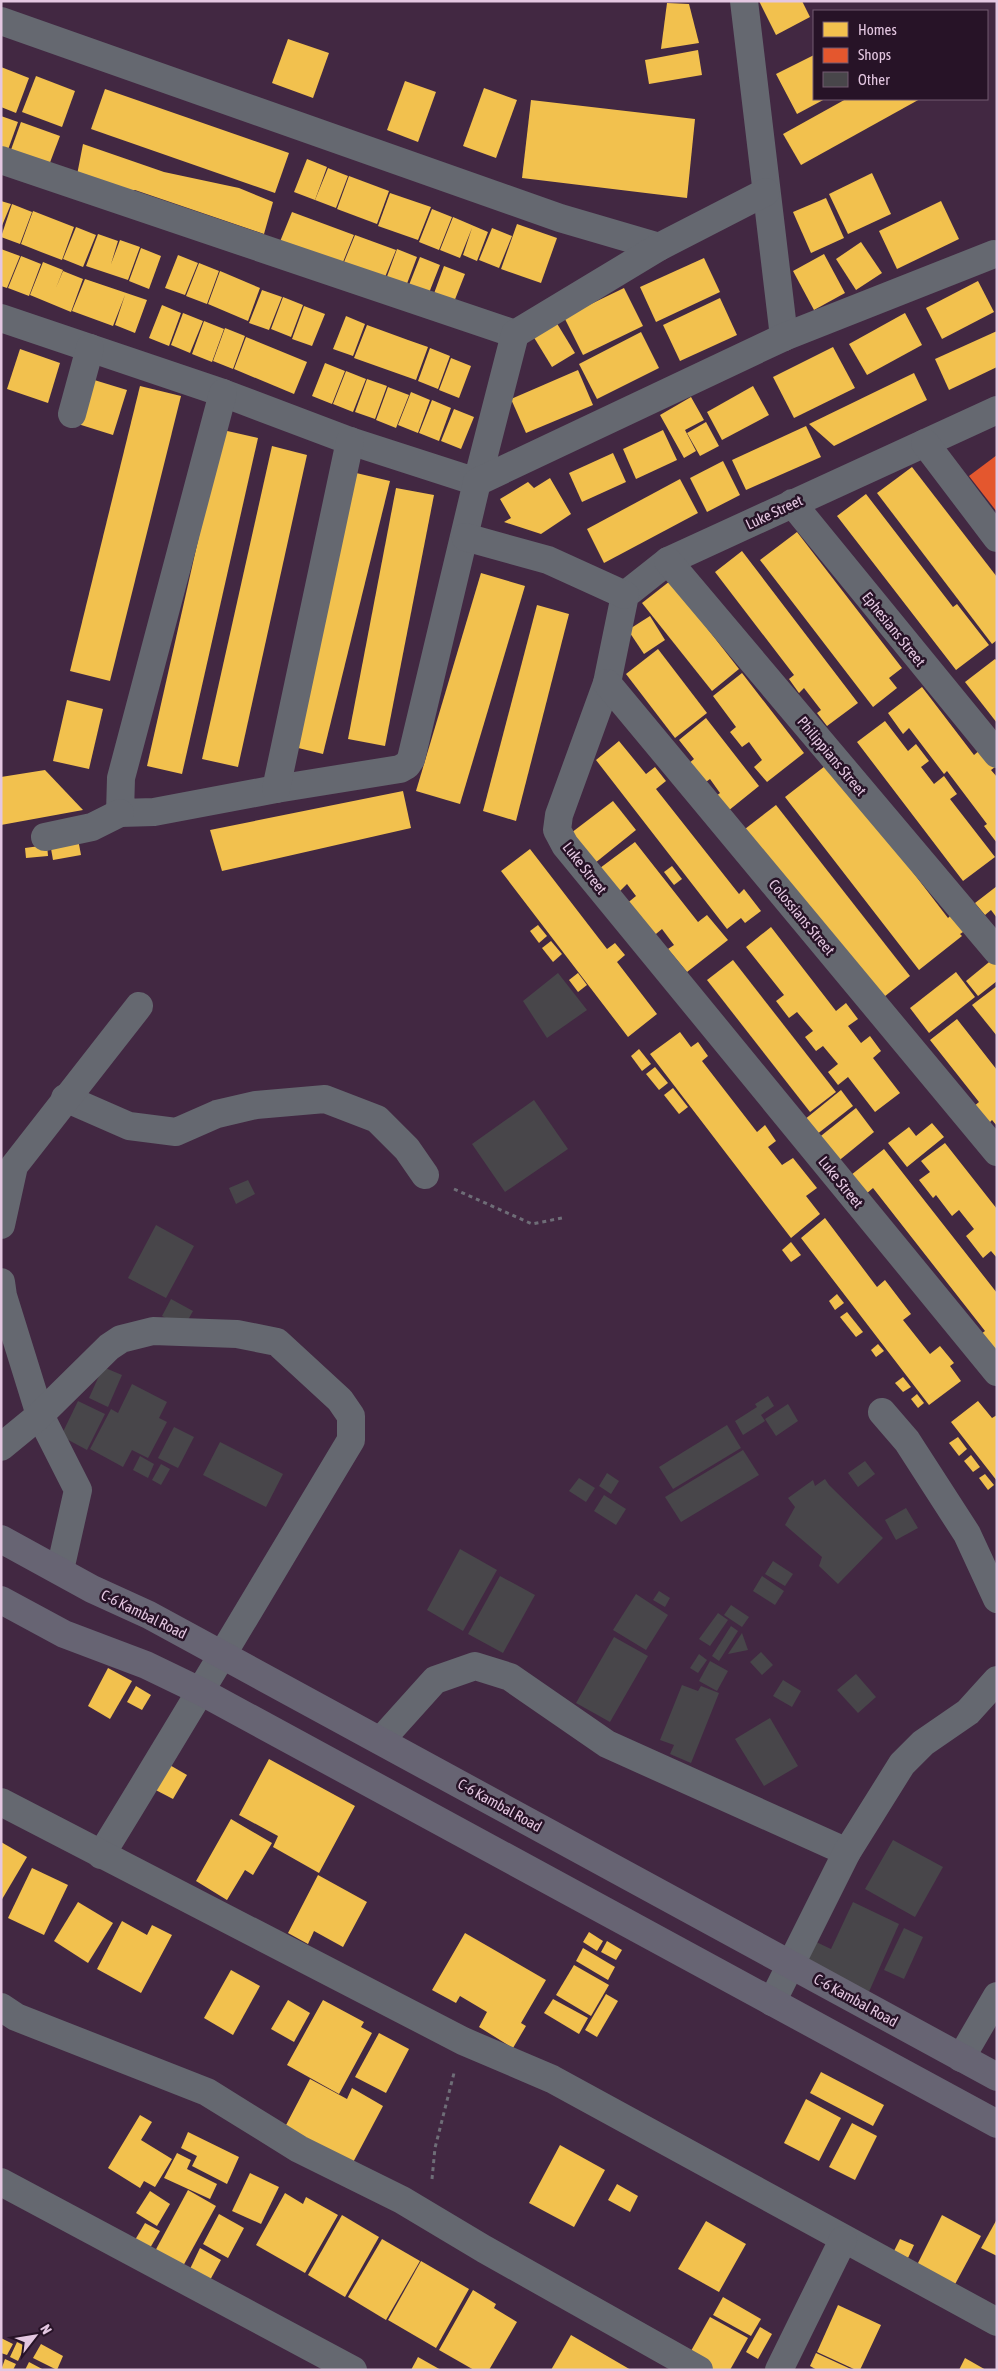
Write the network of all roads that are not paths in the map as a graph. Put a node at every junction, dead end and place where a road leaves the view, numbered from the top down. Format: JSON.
{"nodes":[{"id":1,"x":744,"y":1,"type":"edge"},
{"id":2,"x":1,"y":21,"type":"edge"},
{"id":3,"x":1,"y":160,"type":"edge"},
{"id":4,"x":766,"y":192,"type":"junction"},
{"id":5,"x":659,"y":247,"type":"junction"},
{"id":6,"x":994,"y":254,"type":"dead end"},
{"id":7,"x":1,"y":318,"type":"edge"},
{"id":8,"x":515,"y":334,"type":"junction"},
{"id":9,"x":784,"y":337,"type":"junction"},
{"id":10,"x":90,"y":348,"type":"junction"},
{"id":11,"x":223,"y":393,"type":"junction"},
{"id":12,"x":997,"y":410,"type":"edge"},
{"id":13,"x":72,"y":414,"type":"dead end"},
{"id":14,"x":350,"y":441,"type":"junction"},
{"id":15,"x":924,"y":443,"type":"junction"},
{"id":16,"x":477,"y":482,"type":"junction"},
{"id":17,"x":792,"y":504,"type":"junction"},
{"id":18,"x":465,"y":537,"type":"junction"},
{"id":19,"x":997,"y":538,"type":"edge"},
{"id":20,"x":668,"y":561,"type":"junction"},
{"id":21,"x":625,"y":595,"type":"junction"},
{"id":22,"x":607,"y":683,"type":"junction"},
{"id":23,"x":997,"y":754,"type":"edge"},
{"id":24,"x":276,"y":789,"type":"junction"},
{"id":25,"x":120,"y":813,"type":"junction"},
{"id":26,"x":45,"y":836,"type":"dead end"},
{"id":27,"x":997,"y":951,"type":"edge"},
{"id":28,"x":139,"y":1006,"type":"dead end"},
{"id":29,"x":65,"y":1098,"type":"junction"},
{"id":30,"x":997,"y":1152,"type":"edge"},
{"id":31,"x":8,"y":1163,"type":"edge"},
{"id":32,"x":425,"y":1175,"type":"road end"},
{"id":33,"x":1,"y":1225,"type":"edge"},
{"id":34,"x":1,"y":1282,"type":"edge"},
{"id":35,"x":997,"y":1372,"type":"edge"},
{"id":36,"x":882,"y":1412,"type":"dead end"},
{"id":37,"x":40,"y":1415,"type":"junction"},
{"id":38,"x":1,"y":1447,"type":"edge"},
{"id":39,"x":1,"y":1539,"type":"edge"},
{"id":40,"x":60,"y":1570,"type":"junction"},
{"id":41,"x":997,"y":1599,"type":"edge"},
{"id":42,"x":1,"y":1600,"type":"edge"},
{"id":43,"x":222,"y":1654,"type":"junction"},
{"id":44,"x":997,"y":1680,"type":"edge"},
{"id":45,"x":202,"y":1692,"type":"junction"},
{"id":46,"x":381,"y":1740,"type":"junction"},
{"id":47,"x":1,"y":1802,"type":"edge"},
{"id":48,"x":847,"y":1852,"type":"junction"},
{"id":49,"x":101,"y":1855,"type":"junction"},
{"id":50,"x":792,"y":1964,"type":"junction"},
{"id":51,"x":997,"y":1996,"type":"edge"},
{"id":52,"x":772,"y":2002,"type":"junction"},
{"id":53,"x":1,"y":2007,"type":"edge"},
{"id":54,"x":961,"y":2058,"type":"junction"},
{"id":55,"x":997,"y":2077,"type":"edge"},
{"id":56,"x":997,"y":2124,"type":"edge"},
{"id":57,"x":1,"y":2182,"type":"edge"},
{"id":58,"x":843,"y":2240,"type":"junction"},
{"id":59,"x":997,"y":2322,"type":"edge"},
{"id":60,"x":353,"y":2370,"type":"edge"},
{"id":61,"x":700,"y":2370,"type":"edge"},
{"id":62,"x":779,"y":2370,"type":"edge"}],
"edges":[{"from":1,"to":4,"type":"street"},
{"from":2,"to":5,"type":"street"},
{"from":3,"to":8,"type":"street"},
{"from":4,"to":5,"type":"street"},
{"from":4,"to":9,"type":"street"},
{"from":5,"to":8,"type":"street"},
{"from":6,"to":9,"type":"street"},
{"from":7,"to":10,"type":"street"},
{"from":8,"to":16,"type":"street"},
{"from":9,"to":16,"type":"street"},
{"from":10,"to":11,"type":"street"},
{"from":10,"to":13,"type":"street"},
{"from":11,"to":14,"type":"street"},
{"from":11,"to":25,"type":"street"},
{"from":12,"to":15,"type":"street","name":"Luke Street"},
{"from":14,"to":16,"type":"street"},
{"from":14,"to":24,"type":"street"},
{"from":15,"to":17,"type":"street","name":"Luke Street"},
{"from":15,"to":19,"type":"street"},
{"from":16,"to":18,"type":"street"},
{"from":17,"to":20,"type":"street","name":"Luke Street"},
{"from":17,"to":23,"type":"street","name":"Ephesians Street"},
{"from":18,"to":21,"type":"street"},
{"from":18,"to":24,"type":"street"},
{"from":20,"to":21,"type":"street","name":"Luke Street"},
{"from":20,"to":27,"type":"street","name":"Philippians Street"},
{"from":21,"to":22,"type":"street","name":"Luke Street"},
{"from":22,"to":30,"type":"street","name":"Colossians Street"},
{"from":22,"to":35,"type":"street","name":"Luke Street"},
{"from":24,"to":25,"type":"street"},
{"from":25,"to":26,"type":"street"},
{"from":28,"to":29,"type":"street"},
{"from":29,"to":31,"type":"street"},
{"from":29,"to":32,"type":"street"},
{"from":31,"to":33,"type":"street"},
{"from":34,"to":37,"type":"street"},
{"from":36,"to":41,"type":"street"},
{"from":37,"to":38,"type":"street"},
{"from":37,"to":40,"type":"street"},
{"from":37,"to":43,"type":"street"},
{"from":39,"to":40,"type":"main road","name":"C-6 Kambal Road"},
{"from":40,"to":43,"type":"main road","name":"C-6 Kambal Road"},
{"from":42,"to":45,"type":"main road"},
{"from":43,"to":45,"type":"street"},
{"from":43,"to":46,"type":"main road","name":"C-6 Kambal Road"},
{"from":44,"to":48,"type":"street"},
{"from":45,"to":49,"type":"street"},
{"from":45,"to":52,"type":"main road"},
{"from":46,"to":48,"type":"street"},
{"from":46,"to":50,"type":"main road","name":"C-6 Kambal Road"},
{"from":47,"to":49,"type":"street"},
{"from":48,"to":50,"type":"street"},
{"from":49,"to":58,"type":"street"},
{"from":50,"to":52,"type":"street"},
{"from":50,"to":54,"type":"main road","name":"C-6 Kambal Road"},
{"from":51,"to":54,"type":"street"},
{"from":52,"to":56,"type":"main road"},
{"from":53,"to":61,"type":"street"},
{"from":54,"to":55,"type":"main road","name":"C-6 Kambal Road"},
{"from":57,"to":60,"type":"street"},
{"from":58,"to":59,"type":"street"},
{"from":58,"to":62,"type":"street"}]}
